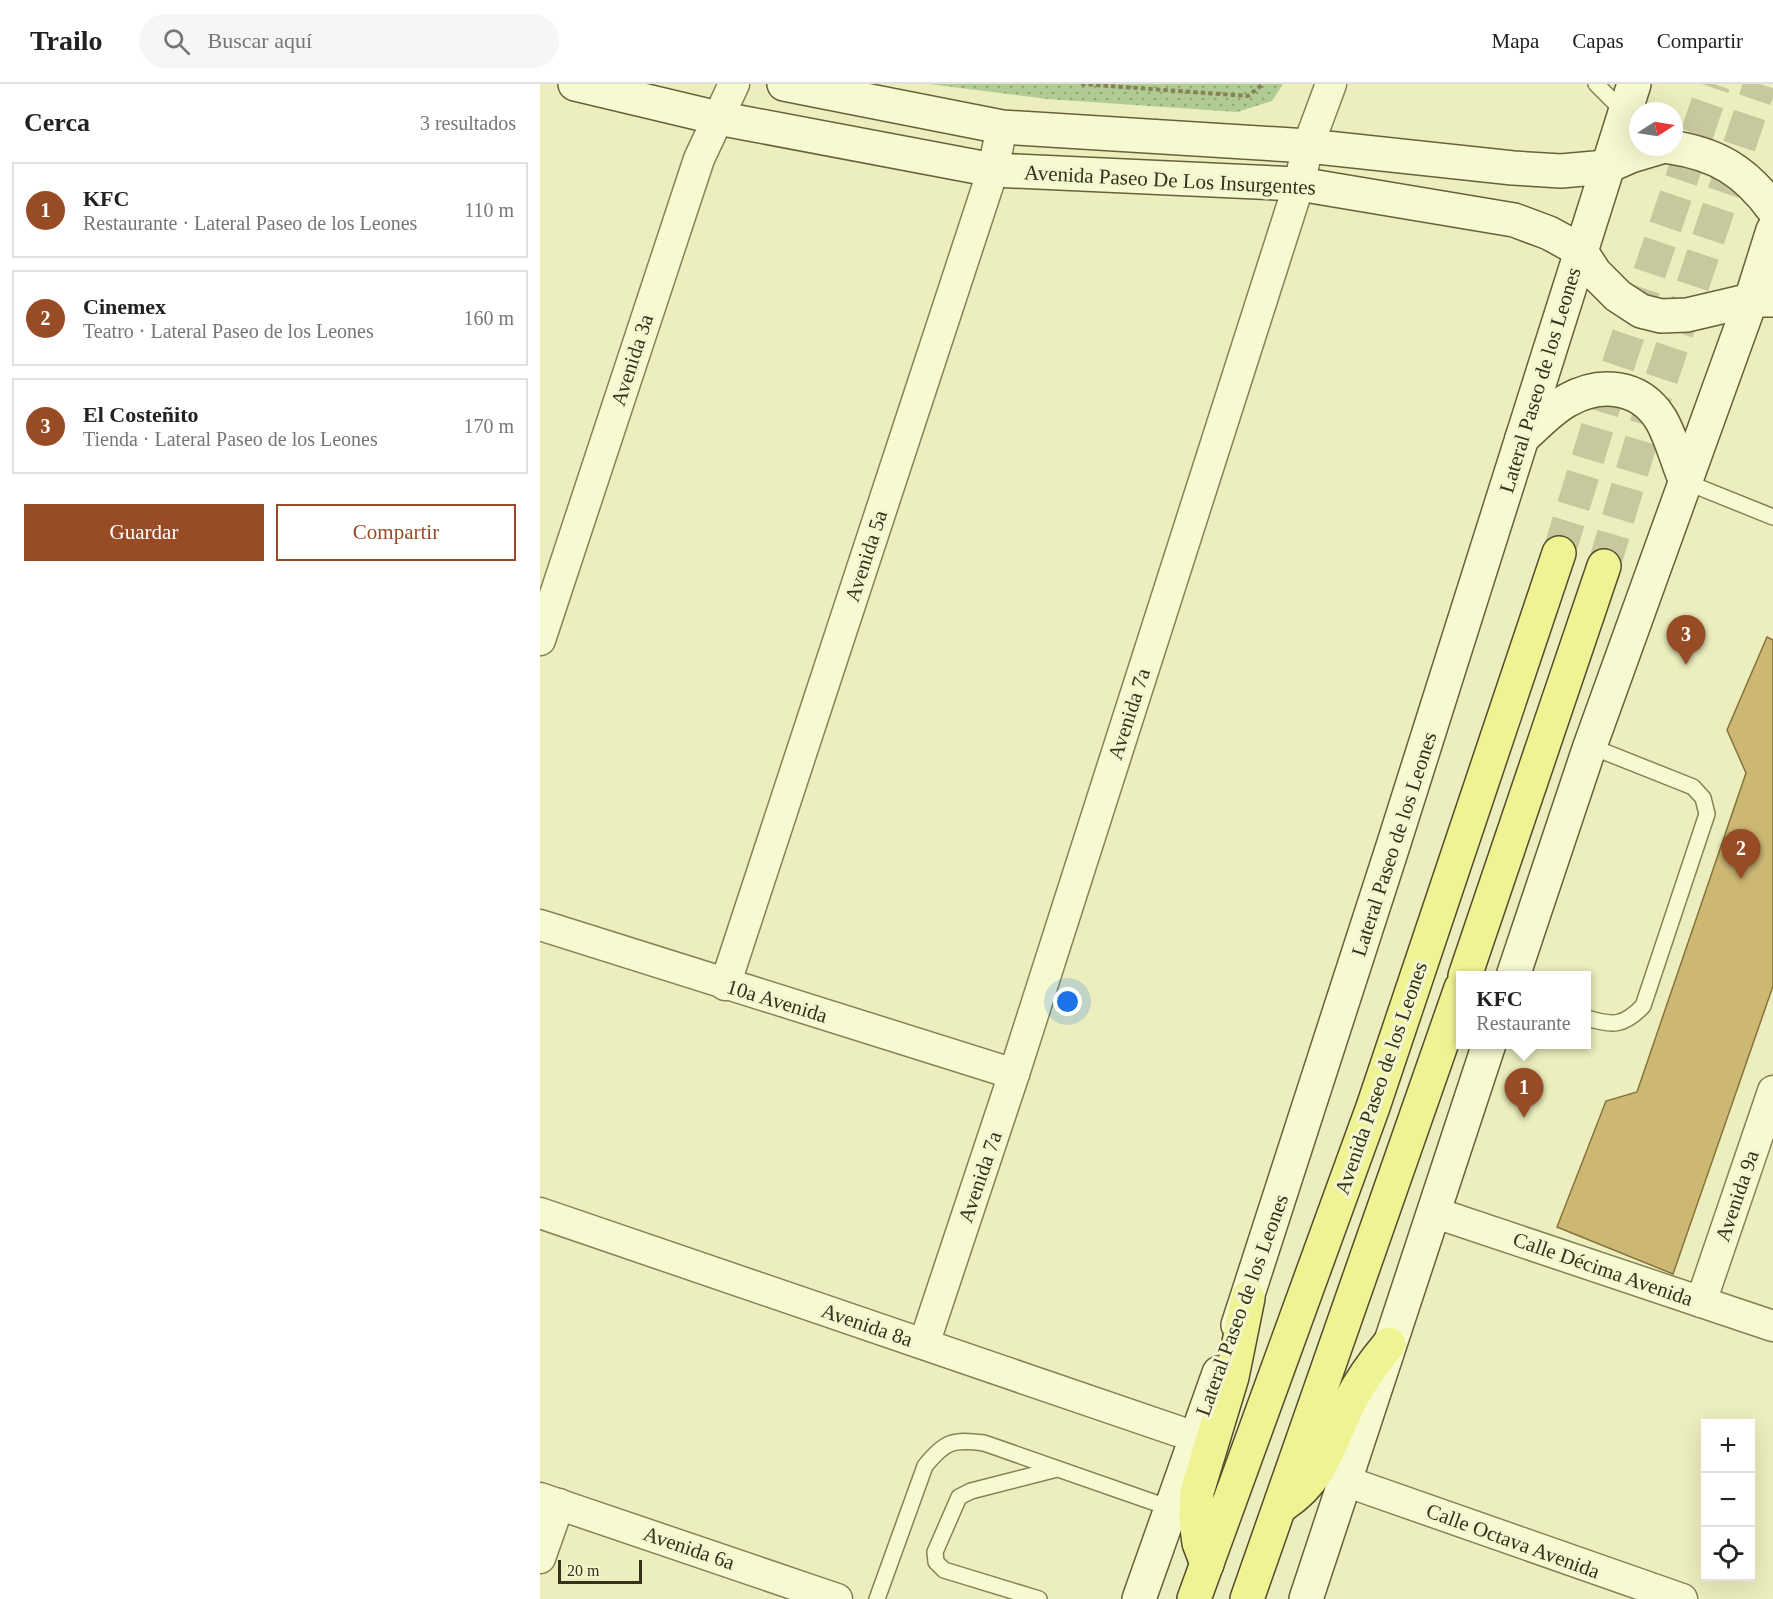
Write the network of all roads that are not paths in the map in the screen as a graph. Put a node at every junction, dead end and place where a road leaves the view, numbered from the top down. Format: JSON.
{"nodes":[{"id":1,"x":575,"y":84,"type":"edge"},
{"id":2,"x":734,"y":84,"type":"edge"},
{"id":3,"x":784,"y":84,"type":"edge"},
{"id":4,"x":1331,"y":84,"type":"edge"},
{"id":5,"x":1596,"y":84,"type":"edge"},
{"id":6,"x":1629,"y":98,"type":"edge"},
{"id":7,"x":718,"y":118,"type":"junction"},
{"id":8,"x":1002,"y":127,"type":"junction"},
{"id":9,"x":1308,"y":146,"type":"junction"},
{"id":10,"x":1683,"y":149,"type":"edge"},
{"id":11,"x":1631,"y":156,"type":"edge"},
{"id":12,"x":1606,"y":167,"type":"junction"},
{"id":13,"x":993,"y":170,"type":"junction"},
{"id":14,"x":1299,"y":184,"type":"junction"},
{"id":15,"x":1773,"y":209,"type":"edge"},
{"id":16,"x":1773,"y":230,"type":"edge"},
{"id":17,"x":1580,"y":250,"type":"junction"},
{"id":18,"x":1762,"y":300,"type":"edge"},
{"id":19,"x":1522,"y":438,"type":"junction"},
{"id":20,"x":1686,"y":482,"type":"junction"},
{"id":21,"x":1773,"y":517,"type":"edge"},
{"id":22,"x":1559,"y":553,"type":"tunnel mouth"},
{"id":23,"x":1604,"y":566,"type":"tunnel mouth"},
{"id":24,"x":540,"y":640,"type":"edge"},
{"id":25,"x":1590,"y":746,"type":"junction"},
{"id":26,"x":540,"y":925,"type":"edge"},
{"id":27,"x":1466,"y":971,"type":"edge"},
{"id":28,"x":1514,"y":971,"type":"edge"},
{"id":29,"x":725,"y":985,"type":"junction"},
{"id":30,"x":1456,"y":1002,"type":"edge"},
{"id":31,"x":1591,"y":1019,"type":"edge"},
{"id":32,"x":1487,"y":1049,"type":"edge"},
{"id":33,"x":1014,"y":1074,"type":"junction"},
{"id":34,"x":1773,"y":1091,"type":"edge"},
{"id":35,"x":1433,"y":1212,"type":"junction"},
{"id":36,"x":540,"y":1213,"type":"edge"},
{"id":37,"x":1248,"y":1298,"type":"junction"},
{"id":38,"x":1701,"y":1302,"type":"junction"},
{"id":39,"x":1773,"y":1326,"type":"edge"},
{"id":40,"x":924,"y":1344,"type":"junction"},
{"id":41,"x":1389,"y":1344,"type":"junction"},
{"id":42,"x":1195,"y":1437,"type":"junction"},
{"id":43,"x":1057,"y":1469,"type":"junction"},
{"id":44,"x":1346,"y":1481,"type":"junction"},
{"id":45,"x":549,"y":1501,"type":"edge"},
{"id":46,"x":1280,"y":1506,"type":"junction"},
{"id":47,"x":1170,"y":1508,"type":"junction"},
{"id":48,"x":540,"y":1558,"type":"edge"},
{"id":49,"x":1207,"y":1564,"type":"junction"},
{"id":50,"x":1601,"y":1586,"type":"edge"},
{"id":51,"x":837,"y":1599,"type":"edge"},
{"id":52,"x":877,"y":1599,"type":"edge"},
{"id":53,"x":1039,"y":1599,"type":"edge"},
{"id":54,"x":1139,"y":1599,"type":"edge"},
{"id":55,"x":1194,"y":1599,"type":"edge"},
{"id":56,"x":1247,"y":1599,"type":"edge"},
{"id":57,"x":1306,"y":1599,"type":"edge"},
{"id":58,"x":1682,"y":1599,"type":"edge"}],
"edges":[{"from":1,"to":7,"type":"street","name":"Avenida Paseo De Los Insurgentes"},
{"from":2,"to":7,"type":"street","name":"Avenida 3a"},
{"from":3,"to":8,"type":"street","name":"Avenida Paseo De Los Insurgentes"},
{"from":4,"to":9,"type":"street","name":"Avenida 7a"},
{"from":5,"to":6,"type":"lane"},
{"from":6,"to":12,"type":"street","name":"Lateral Paseo de los Leones"},
{"from":7,"to":13,"type":"street","name":"Avenida Paseo De Los Insurgentes"},
{"from":7,"to":24,"type":"street","name":"Avenida 3a"},
{"from":8,"to":9,"type":"street","name":"Avenida Paseo De Los Insurgentes"},
{"from":8,"to":13,"type":"street","name":"Avenida 5a"},
{"from":9,"to":12,"type":"street","name":"Avenida Paseo De Los Insurgentes"},
{"from":9,"to":14,"type":"street","name":"Avenida 7a"},
{"from":10,"to":15,"type":"street"},
{"from":11,"to":12,"type":"street","name":"Avenida Paseo De Los Insurgentes"},
{"from":12,"to":17,"type":"street","name":"Lateral Paseo de los Leones"},
{"from":13,"to":14,"type":"street","name":"Avenida Paseo De Los Insurgentes"},
{"from":13,"to":29,"type":"street","name":"Avenida 5a"},
{"from":14,"to":17,"type":"street","name":"Avenida Paseo De Los Insurgentes"},
{"from":14,"to":33,"type":"street","name":"Avenida 7a"},
{"from":16,"to":18,"type":"street"},
{"from":17,"to":18,"type":"street","name":"Avenida Paseo De Los Insurgentes"},
{"from":17,"to":19,"type":"street","name":"Lateral Paseo de los Leones"},
{"from":18,"to":20,"type":"street"},
{"from":19,"to":20,"type":"street"},
{"from":19,"to":37,"type":"street","name":"Lateral Paseo de los Leones"},
{"from":20,"to":21,"type":"lane"},
{"from":20,"to":25,"type":"street"},
{"from":22,"to":49,"type":"main road","name":"Avenida Paseo de los Leones"},
{"from":23,"to":27,"type":"main road"},
{"from":25,"to":28,"type":"street"},
{"from":25,"to":31,"type":"lane"},
{"from":26,"to":29,"type":"street","name":"10a Avenida"},
{"from":29,"to":33,"type":"street","name":"10a Avenida"},
{"from":30,"to":46,"type":"main road"},
{"from":32,"to":35,"type":"street"},
{"from":33,"to":40,"type":"street","name":"Avenida 7a"},
{"from":34,"to":38,"type":"street","name":"Avenida 9a"},
{"from":35,"to":38,"type":"street","name":"Calle Décima Avenida"},
{"from":35,"to":41,"type":"street"},
{"from":36,"to":40,"type":"street","name":"Avenida 8a"},
{"from":37,"to":42,"type":"street","name":"Lateral Paseo de los Leones"},
{"from":37,"to":49,"type":"main road"},
{"from":38,"to":39,"type":"street","name":"Calle Décima Avenida"},
{"from":40,"to":42,"type":"street","name":"Avenida 8a"},
{"from":41,"to":44,"type":"street"},
{"from":41,"to":46,"type":"main road"},
{"from":42,"to":47,"type":"street","name":"Lateral Paseo de los Leones"},
{"from":43,"to":47,"type":"lane"},
{"from":43,"to":52,"type":"lane"},
{"from":43,"to":53,"type":"lane"},
{"from":44,"to":50,"type":"street","name":"Calle Octava Avenida"},
{"from":44,"to":57,"type":"street"},
{"from":45,"to":48,"type":"street"},
{"from":45,"to":51,"type":"street","name":"Avenida 6a"},
{"from":46,"to":56,"type":"main road"},
{"from":47,"to":54,"type":"street","name":"Lateral Paseo de los Leones"},
{"from":49,"to":55,"type":"main road","name":"Avenida Paseo de los Leones"},
{"from":50,"to":58,"type":"street","name":"Calle Octava Avenida"}]}
